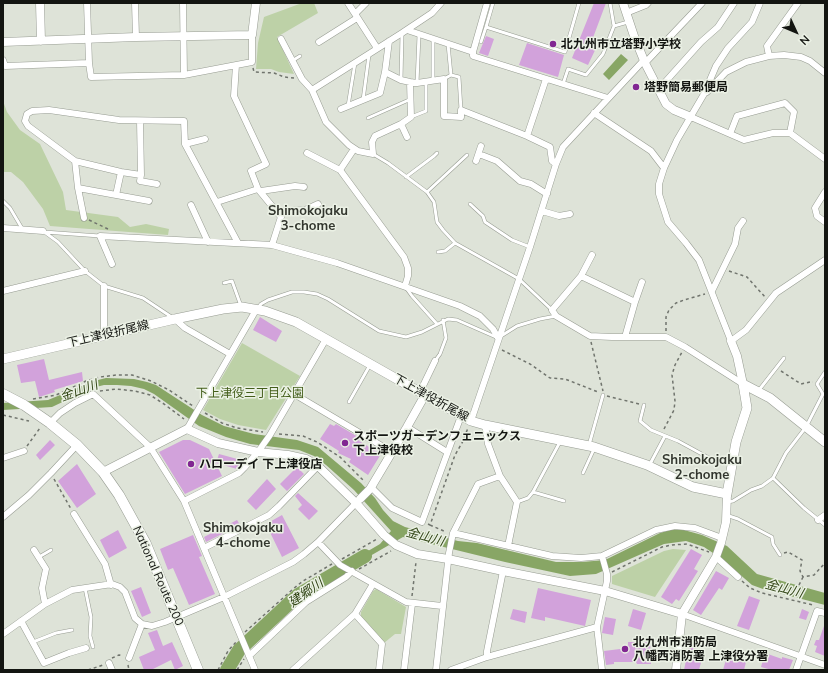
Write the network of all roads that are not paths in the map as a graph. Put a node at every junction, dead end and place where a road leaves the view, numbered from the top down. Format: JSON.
{"nodes":[{"id":1,"x":40,"y":3,"type":"edge"},
{"id":2,"x":87,"y":3,"type":"edge"},
{"id":3,"x":135,"y":3,"type":"edge"},
{"id":4,"x":183,"y":3,"type":"edge"},
{"id":5,"x":256,"y":3,"type":"edge"},
{"id":6,"x":348,"y":3,"type":"edge"},
{"id":7,"x":366,"y":3,"type":"edge"},
{"id":8,"x":441,"y":3,"type":"edge"},
{"id":9,"x":580,"y":3,"type":"edge"},
{"id":10,"x":610,"y":3,"type":"edge"},
{"id":11,"x":623,"y":3,"type":"edge"},
{"id":12,"x":648,"y":3,"type":"edge"},
{"id":13,"x":702,"y":3,"type":"edge"},
{"id":14,"x":734,"y":3,"type":"edge"},
{"id":15,"x":760,"y":3,"type":"edge"},
{"id":16,"x":798,"y":3,"type":"edge"},
{"id":17,"x":490,"y":4,"type":"edge"},
{"id":18,"x":577,"y":10,"type":"junction"},
{"id":19,"x":582,"y":12,"type":"dead end"},
{"id":20,"x":626,"y":13,"type":"junction"},
{"id":21,"x":356,"y":16,"type":"junction"},
{"id":22,"x":628,"y":22,"type":"junction"},
{"id":23,"x":614,"y":26,"type":"junction"},
{"id":24,"x":486,"y":27,"type":"junction"},
{"id":25,"x":404,"y":31,"type":"junction"},
{"id":26,"x":419,"y":34,"type":"junction"},
{"id":27,"x":252,"y":35,"type":"junction"},
{"id":28,"x":184,"y":36,"type":"junction"},
{"id":29,"x":136,"y":37,"type":"junction"},
{"id":30,"x":88,"y":39,"type":"junction"},
{"id":31,"x":281,"y":39,"type":"dead end"},
{"id":32,"x":433,"y":39,"type":"junction"},
{"id":33,"x":41,"y":41,"type":"junction"},
{"id":34,"x":389,"y":41,"type":"junction"},
{"id":35,"x":3,"y":42,"type":"edge"},
{"id":36,"x":319,"y":42,"type":"dead end"},
{"id":37,"x":481,"y":42,"type":"dead end"},
{"id":38,"x":448,"y":44,"type":"junction"},
{"id":39,"x":377,"y":48,"type":"junction"},
{"id":40,"x":473,"y":52,"type":"junction"},
{"id":41,"x":369,"y":54,"type":"junction"},
{"id":42,"x":300,"y":56,"type":"dead end"},
{"id":43,"x":769,"y":56,"type":"junction"},
{"id":44,"x":3,"y":60,"type":"edge"},
{"id":45,"x":644,"y":61,"type":"junction"},
{"id":46,"x":292,"y":62,"type":"junction"},
{"id":47,"x":355,"y":63,"type":"junction"},
{"id":48,"x":89,"y":64,"type":"junction"},
{"id":49,"x":236,"y":65,"type":"junction"},
{"id":50,"x":385,"y":72,"type":"junction"},
{"id":51,"x":825,"y":73,"type":"edge"},
{"id":52,"x":184,"y":75,"type":"junction"},
{"id":53,"x":451,"y":75,"type":"junction"},
{"id":54,"x":444,"y":79,"type":"junction"},
{"id":55,"x":546,"y":79,"type":"junction"},
{"id":56,"x":401,"y":80,"type":"junction"},
{"id":57,"x":433,"y":80,"type":"junction"},
{"id":58,"x":414,"y":82,"type":"junction"},
{"id":59,"x":426,"y":82,"type":"junction"},
{"id":60,"x":562,"y":84,"type":"junction"},
{"id":61,"x":312,"y":90,"type":"junction"},
{"id":62,"x":658,"y":90,"type":"junction"},
{"id":63,"x":704,"y":94,"type":"junction"},
{"id":64,"x":608,"y":98,"type":"junction"},
{"id":65,"x":411,"y":99,"type":"junction"},
{"id":66,"x":363,"y":100,"type":"junction"},
{"id":67,"x":348,"y":106,"type":"junction"},
{"id":68,"x":341,"y":109,"type":"dead end"},
{"id":69,"x":461,"y":110,"type":"junction"},
{"id":70,"x":594,"y":113,"type":"junction"},
{"id":71,"x":411,"y":117,"type":"junction"},
{"id":72,"x":691,"y":117,"type":"junction"},
{"id":73,"x":368,"y":118,"type":"dead end"},
{"id":74,"x":140,"y":121,"type":"junction"},
{"id":75,"x":402,"y":124,"type":"junction"},
{"id":76,"x":790,"y":132,"type":"junction"},
{"id":77,"x":730,"y":134,"type":"junction"},
{"id":78,"x":527,"y":136,"type":"junction"},
{"id":79,"x":407,"y":137,"type":"dead end"},
{"id":80,"x":205,"y":139,"type":"dead end"},
{"id":81,"x":185,"y":144,"type":"junction"},
{"id":82,"x":481,"y":146,"type":"dead end"},
{"id":83,"x":354,"y":149,"type":"junction"},
{"id":84,"x":307,"y":153,"type":"dead end"},
{"id":85,"x":437,"y":153,"type":"dead end"},
{"id":86,"x":373,"y":154,"type":"junction"},
{"id":87,"x":479,"y":154,"type":"junction"},
{"id":88,"x":467,"y":155,"type":"dead end"},
{"id":89,"x":825,"y":159,"type":"edge"},
{"id":90,"x":76,"y":161,"type":"junction"},
{"id":91,"x":476,"y":161,"type":"dead end"},
{"id":92,"x":556,"y":164,"type":"junction"},
{"id":93,"x":664,"y":168,"type":"junction"},
{"id":94,"x":340,"y":170,"type":"junction"},
{"id":95,"x":121,"y":172,"type":"junction"},
{"id":96,"x":141,"y":175,"type":"junction"},
{"id":97,"x":406,"y":177,"type":"junction"},
{"id":98,"x":157,"y":184,"type":"dead end"},
{"id":99,"x":304,"y":187,"type":"dead end"},
{"id":100,"x":78,"y":188,"type":"junction"},
{"id":101,"x":260,"y":190,"type":"junction"},
{"id":102,"x":427,"y":192,"type":"junction"},
{"id":103,"x":825,"y":192,"type":"edge"},
{"id":104,"x":547,"y":194,"type":"junction"},
{"id":105,"x":116,"y":195,"type":"junction"},
{"id":106,"x":3,"y":201,"type":"edge"},
{"id":107,"x":149,"y":201,"type":"dead end"},
{"id":108,"x":217,"y":202,"type":"junction"},
{"id":109,"x":318,"y":204,"type":"dead end"},
{"id":110,"x":470,"y":204,"type":"dead end"},
{"id":111,"x":191,"y":205,"type":"dead end"},
{"id":112,"x":276,"y":211,"type":"junction"},
{"id":113,"x":542,"y":211,"type":"junction"},
{"id":114,"x":570,"y":214,"type":"dead end"},
{"id":115,"x":84,"y":218,"type":"road end"},
{"id":116,"x":743,"y":221,"type":"dead end"},
{"id":117,"x":825,"y":222,"type":"edge"},
{"id":118,"x":3,"y":228,"type":"edge"},
{"id":119,"x":23,"y":230,"type":"junction"},
{"id":120,"x":43,"y":231,"type":"junction"},
{"id":121,"x":100,"y":236,"type":"junction"},
{"id":122,"x":208,"y":242,"type":"junction"},
{"id":123,"x":238,"y":243,"type":"junction"},
{"id":124,"x":455,"y":243,"type":"junction"},
{"id":125,"x":272,"y":245,"type":"junction"},
{"id":126,"x":530,"y":247,"type":"junction"},
{"id":127,"x":438,"y":252,"type":"dead end"},
{"id":128,"x":592,"y":255,"type":"dead end"},
{"id":129,"x":825,"y":260,"type":"edge"},
{"id":130,"x":112,"y":264,"type":"dead end"},
{"id":131,"x":85,"y":271,"type":"junction"},
{"id":132,"x":581,"y":276,"type":"junction"},
{"id":133,"x":519,"y":279,"type":"junction"},
{"id":134,"x":642,"y":282,"type":"dead end"},
{"id":135,"x":224,"y":283,"type":"dead end"},
{"id":136,"x":104,"y":286,"type":"junction"},
{"id":137,"x":405,"y":286,"type":"junction"},
{"id":138,"x":3,"y":291,"type":"edge"},
{"id":139,"x":712,"y":292,"type":"junction"},
{"id":140,"x":635,"y":302,"type":"junction"},
{"id":141,"x":242,"y":307,"type":"junction"},
{"id":142,"x":256,"y":310,"type":"junction"},
{"id":143,"x":552,"y":310,"type":"junction"},
{"id":144,"x":556,"y":316,"type":"junction"},
{"id":145,"x":175,"y":319,"type":"junction"},
{"id":146,"x":443,"y":320,"type":"junction"},
{"id":147,"x":437,"y":324,"type":"junction"},
{"id":148,"x":104,"y":334,"type":"junction"},
{"id":149,"x":625,"y":337,"type":"junction"},
{"id":150,"x":498,"y":338,"type":"junction"},
{"id":151,"x":326,"y":339,"type":"junction"},
{"id":152,"x":731,"y":340,"type":"junction"},
{"id":153,"x":230,"y":354,"type":"junction"},
{"id":154,"x":784,"y":358,"type":"dead end"},
{"id":155,"x":3,"y":359,"type":"edge"},
{"id":156,"x":435,"y":361,"type":"joint"},
{"id":157,"x":371,"y":364,"type":"junction"},
{"id":158,"x":825,"y":372,"type":"edge"},
{"id":159,"x":743,"y":384,"type":"junction"},
{"id":160,"x":758,"y":392,"type":"junction"},
{"id":161,"x":422,"y":393,"type":"junction"},
{"id":162,"x":3,"y":394,"type":"edge"},
{"id":163,"x":294,"y":394,"type":"junction"},
{"id":164,"x":603,"y":395,"type":"road end"},
{"id":165,"x":349,"y":402,"type":"dead end"},
{"id":166,"x":644,"y":405,"type":"road end"},
{"id":167,"x":461,"y":416,"type":"junction"},
{"id":168,"x":471,"y":421,"type":"junction"},
{"id":169,"x":50,"y":423,"type":"junction"},
{"id":170,"x":189,"y":425,"type":"junction"},
{"id":171,"x":485,"y":425,"type":"junction"},
{"id":172,"x":407,"y":427,"type":"junction"},
{"id":173,"x":806,"y":427,"type":"junction"},
{"id":174,"x":663,"y":435,"type":"junction"},
{"id":175,"x":561,"y":440,"type":"junction"},
{"id":176,"x":825,"y":442,"type":"edge"},
{"id":177,"x":77,"y":445,"type":"junction"},
{"id":178,"x":591,"y":446,"type":"junction"},
{"id":179,"x":150,"y":447,"type":"junction"},
{"id":180,"x":260,"y":450,"type":"junction"},
{"id":181,"x":24,"y":451,"type":"road end"},
{"id":182,"x":392,"y":452,"type":"junction"},
{"id":183,"x":447,"y":452,"type":"junction"},
{"id":184,"x":3,"y":458,"type":"edge"},
{"id":185,"x":733,"y":463,"type":"junction"},
{"id":186,"x":318,"y":466,"type":"junction"},
{"id":187,"x":649,"y":466,"type":"junction"},
{"id":188,"x":103,"y":472,"type":"junction"},
{"id":189,"x":583,"y":473,"type":"dead end"},
{"id":190,"x":500,"y":476,"type":"junction"},
{"id":191,"x":773,"y":478,"type":"junction"},
{"id":192,"x":370,"y":488,"type":"junction"},
{"id":193,"x":533,"y":492,"type":"junction"},
{"id":194,"x":727,"y":498,"type":"junction"},
{"id":195,"x":184,"y":501,"type":"junction"},
{"id":196,"x":358,"y":501,"type":"junction"},
{"id":197,"x":564,"y":501,"type":"dead end"},
{"id":198,"x":517,"y":502,"type":"junction"},
{"id":199,"x":74,"y":514,"type":"road end"},
{"id":200,"x":825,"y":514,"type":"edge"},
{"id":201,"x":726,"y":515,"type":"junction"},
{"id":202,"x":3,"y":516,"type":"edge"},
{"id":203,"x":818,"y":520,"type":"junction"},
{"id":204,"x":825,"y":525,"type":"edge"},
{"id":205,"x":453,"y":536,"type":"junction"},
{"id":206,"x":722,"y":540,"type":"junction"},
{"id":207,"x":318,"y":542,"type":"junction"},
{"id":208,"x":508,"y":546,"type":"junction"},
{"id":209,"x":204,"y":548,"type":"junction"},
{"id":210,"x":34,"y":550,"type":"dead end"},
{"id":211,"x":51,"y":550,"type":"dead end"},
{"id":212,"x":780,"y":554,"type":"road end"},
{"id":213,"x":714,"y":555,"type":"junction"},
{"id":214,"x":449,"y":556,"type":"junction"},
{"id":215,"x":602,"y":556,"type":"junction"},
{"id":216,"x":39,"y":558,"type":"junction"},
{"id":217,"x":352,"y":571,"type":"junction"},
{"id":218,"x":503,"y":571,"type":"junction"},
{"id":219,"x":738,"y":576,"type":"road end"},
{"id":220,"x":111,"y":584,"type":"junction"},
{"id":221,"x":373,"y":584,"type":"junction"},
{"id":222,"x":85,"y":588,"type":"junction"},
{"id":223,"x":605,"y":591,"type":"junction"},
{"id":224,"x":224,"y":597,"type":"junction"},
{"id":225,"x":45,"y":604,"type":"junction"},
{"id":226,"x":412,"y":604,"type":"junction"},
{"id":227,"x":442,"y":606,"type":"junction"},
{"id":228,"x":825,"y":613,"type":"edge"},
{"id":229,"x":355,"y":614,"type":"junction"},
{"id":230,"x":682,"y":614,"type":"junction"},
{"id":231,"x":177,"y":618,"type":"junction"},
{"id":232,"x":21,"y":621,"type":"junction"},
{"id":233,"x":142,"y":624,"type":"junction"},
{"id":234,"x":597,"y":627,"type":"junction"},
{"id":235,"x":72,"y":630,"type":"dead end"},
{"id":236,"x":3,"y":634,"type":"edge"},
{"id":237,"x":33,"y":642,"type":"junction"},
{"id":238,"x":89,"y":648,"type":"joint"},
{"id":239,"x":248,"y":653,"type":"junction"},
{"id":240,"x":487,"y":657,"type":"junction"},
{"id":241,"x":800,"y":657,"type":"junction"},
{"id":242,"x":129,"y":658,"type":"road end"},
{"id":243,"x":109,"y":663,"type":"road end"},
{"id":244,"x":825,"y":665,"type":"edge"},
{"id":245,"x":112,"y":670,"type":"edge"},
{"id":246,"x":198,"y":670,"type":"edge"},
{"id":247,"x":255,"y":670,"type":"edge"},
{"id":248,"x":294,"y":670,"type":"edge"},
{"id":249,"x":379,"y":670,"type":"edge"},
{"id":250,"x":404,"y":670,"type":"edge"},
{"id":251,"x":436,"y":670,"type":"edge"},
{"id":252,"x":451,"y":670,"type":"edge"},
{"id":253,"x":602,"y":670,"type":"edge"},
{"id":254,"x":676,"y":670,"type":"edge"},
{"id":255,"x":796,"y":670,"type":"edge"}],
"edges":[{"from":1,"to":33,"type":"street"},
{"from":2,"to":30,"type":"street"},
{"from":3,"to":29,"type":"street"},
{"from":4,"to":28,"type":"street"},
{"from":5,"to":27,"type":"street"},
{"from":6,"to":21,"type":"street"},
{"from":7,"to":21,"type":"street"},
{"from":8,"to":25,"type":"street"},
{"from":9,"to":18,"type":"lane"},
{"from":10,"to":23,"type":"lane"},
{"from":11,"to":20,"type":"street"},
{"from":12,"to":20,"type":"street"},
{"from":13,"to":45,"type":"street"},
{"from":14,"to":62,"type":"street"},
{"from":15,"to":63,"type":"street"},
{"from":16,"to":43,"type":"street"},
{"from":17,"to":24,"type":"lane"},
{"from":17,"to":40,"type":"street"},
{"from":18,"to":19,"type":"lane"},
{"from":18,"to":24,"type":"lane"},
{"from":20,"to":22,"type":"street"},
{"from":21,"to":36,"type":"street"},
{"from":21,"to":39,"type":"street"},
{"from":22,"to":23,"type":"lane"},
{"from":22,"to":45,"type":"street"},
{"from":23,"to":60,"type":"lane"},
{"from":24,"to":37,"type":"lane"},
{"from":25,"to":26,"type":"street"},
{"from":25,"to":34,"type":"street"},
{"from":25,"to":56,"type":"lane"},
{"from":26,"to":32,"type":"street"},
{"from":26,"to":58,"type":"lane"},
{"from":27,"to":28,"type":"street"},
{"from":27,"to":49,"type":"street"},
{"from":28,"to":29,"type":"street"},
{"from":28,"to":52,"type":"street"},
{"from":29,"to":30,"type":"street"},
{"from":30,"to":33,"type":"street"},
{"from":30,"to":48,"type":"street"},
{"from":31,"to":46,"type":"street"},
{"from":32,"to":38,"type":"street"},
{"from":32,"to":57,"type":"lane"},
{"from":33,"to":35,"type":"street"},
{"from":34,"to":39,"type":"street"},
{"from":34,"to":50,"type":"street"},
{"from":38,"to":40,"type":"street"},
{"from":38,"to":53,"type":"lane"},
{"from":39,"to":41,"type":"street"},
{"from":40,"to":55,"type":"street"},
{"from":41,"to":47,"type":"street"},
{"from":41,"to":66,"type":"lane"},
{"from":42,"to":46,"type":"lane"},
{"from":43,"to":51,"type":"street"},
{"from":43,"to":63,"type":"street"},
{"from":44,"to":48,"type":"street"},
{"from":45,"to":62,"type":"street"},
{"from":45,"to":64,"type":"street"},
{"from":46,"to":61,"type":"street"},
{"from":47,"to":61,"type":"street"},
{"from":47,"to":67,"type":"lane"},
{"from":48,"to":52,"type":"street"},
{"from":49,"to":52,"type":"street"},
{"from":49,"to":101,"type":"street"},
{"from":50,"to":56,"type":"street"},
{"from":50,"to":66,"type":"street"},
{"from":53,"to":54,"type":"lane"},
{"from":53,"to":69,"type":"lane"},
{"from":54,"to":57,"type":"street"},
{"from":54,"to":69,"type":"street"},
{"from":55,"to":60,"type":"street"},
{"from":55,"to":78,"type":"street"},
{"from":56,"to":58,"type":"street"},
{"from":57,"to":59,"type":"street"},
{"from":58,"to":59,"type":"street"},
{"from":58,"to":65,"type":"street"},
{"from":59,"to":71,"type":"lane"},
{"from":60,"to":64,"type":"street"},
{"from":61,"to":83,"type":"street"},
{"from":62,"to":72,"type":"street"},
{"from":63,"to":72,"type":"street"},
{"from":64,"to":70,"type":"street"},
{"from":65,"to":71,"type":"street"},
{"from":65,"to":73,"type":"lane"},
{"from":66,"to":67,"type":"street"},
{"from":67,"to":68,"type":"street"},
{"from":69,"to":78,"type":"street"},
{"from":70,"to":92,"type":"street"},
{"from":70,"to":93,"type":"street"},
{"from":71,"to":75,"type":"street"},
{"from":72,"to":77,"type":"street"},
{"from":72,"to":93,"type":"street"},
{"from":74,"to":81,"type":"street"},
{"from":74,"to":90,"type":"street"},
{"from":74,"to":96,"type":"street"},
{"from":75,"to":79,"type":"street"},
{"from":75,"to":86,"type":"street"},
{"from":76,"to":77,"type":"street"},
{"from":76,"to":77,"type":"street"},
{"from":76,"to":89,"type":"street"},
{"from":78,"to":92,"type":"street"},
{"from":80,"to":81,"type":"street"},
{"from":81,"to":108,"type":"street"},
{"from":82,"to":87,"type":"street"},
{"from":83,"to":86,"type":"street"},
{"from":83,"to":94,"type":"street"},
{"from":84,"to":94,"type":"street"},
{"from":85,"to":97,"type":"lane"},
{"from":86,"to":97,"type":"lane"},
{"from":87,"to":91,"type":"street"},
{"from":87,"to":104,"type":"street"},
{"from":88,"to":102,"type":"lane"},
{"from":90,"to":95,"type":"street"},
{"from":90,"to":100,"type":"street"},
{"from":92,"to":104,"type":"street"},
{"from":93,"to":139,"type":"street"},
{"from":94,"to":137,"type":"street"},
{"from":95,"to":96,"type":"street"},
{"from":95,"to":105,"type":"street"},
{"from":96,"to":98,"type":"street"},
{"from":97,"to":102,"type":"lane"},
{"from":99,"to":101,"type":"street"},
{"from":100,"to":105,"type":"street"},
{"from":100,"to":115,"type":"street"},
{"from":101,"to":108,"type":"street"},
{"from":101,"to":112,"type":"street"},
{"from":102,"to":124,"type":"lane"},
{"from":103,"to":117,"type":"street"},
{"from":104,"to":113,"type":"street"},
{"from":105,"to":107,"type":"street"},
{"from":106,"to":119,"type":"lane"},
{"from":108,"to":123,"type":"street"},
{"from":109,"to":112,"type":"street"},
{"from":110,"to":126,"type":"lane"},
{"from":111,"to":122,"type":"street"},
{"from":112,"to":125,"type":"street"},
{"from":113,"to":114,"type":"street"},
{"from":113,"to":126,"type":"street"},
{"from":116,"to":139,"type":"street"},
{"from":118,"to":119,"type":"street"},
{"from":119,"to":120,"type":"street"},
{"from":120,"to":121,"type":"lane"},
{"from":120,"to":131,"type":"lane"},
{"from":121,"to":122,"type":"street"},
{"from":121,"to":130,"type":"street"},
{"from":122,"to":123,"type":"street"},
{"from":123,"to":125,"type":"street"},
{"from":124,"to":127,"type":"lane"},
{"from":124,"to":133,"type":"lane"},
{"from":125,"to":137,"type":"street"},
{"from":126,"to":133,"type":"street"},
{"from":128,"to":132,"type":"street"},
{"from":129,"to":152,"type":"street"},
{"from":131,"to":136,"type":"lane"},
{"from":131,"to":138,"type":"street"},
{"from":132,"to":140,"type":"street"},
{"from":132,"to":143,"type":"street"},
{"from":133,"to":143,"type":"lane"},
{"from":133,"to":150,"type":"street"},
{"from":134,"to":140,"type":"street"},
{"from":135,"to":141,"type":"lane"},
{"from":136,"to":145,"type":"lane"},
{"from":136,"to":148,"type":"street"},
{"from":137,"to":147,"type":"lane"},
{"from":137,"to":150,"type":"street"},
{"from":139,"to":152,"type":"street"},
{"from":140,"to":149,"type":"street"},
{"from":141,"to":142,"type":"main road","name":"下上津役折尾線"},
{"from":141,"to":145,"type":"main road","name":"下上津役折尾線"},
{"from":142,"to":147,"type":"lane"},
{"from":142,"to":151,"type":"main road","name":"下上津役折尾線"},
{"from":142,"to":153,"type":"street"},
{"from":143,"to":144,"type":"street"},
{"from":144,"to":149,"type":"street"},
{"from":144,"to":150,"type":"lane"},
{"from":145,"to":148,"type":"main road","name":"下上津役折尾線"},
{"from":145,"to":153,"type":"street"},
{"from":146,"to":147,"type":"lane"},
{"from":146,"to":150,"type":"lane"},
{"from":146,"to":156,"type":"lane"},
{"from":148,"to":155,"type":"main road","name":"下上津役折尾線"},
{"from":149,"to":159,"type":"street"},
{"from":150,"to":168,"type":"street"},
{"from":151,"to":157,"type":"main road","name":"下上津役折尾線"},
{"from":151,"to":163,"type":"street"},
{"from":152,"to":159,"type":"street"},
{"from":153,"to":170,"type":"street"},
{"from":154,"to":160,"type":"lane"},
{"from":156,"to":161,"type":"street"},
{"from":157,"to":161,"type":"main road","name":"下上津役折尾線"},
{"from":157,"to":165,"type":"lane"},
{"from":158,"to":173,"type":"lane"},
{"from":159,"to":160,"type":"main road"},
{"from":159,"to":185,"type":"main road"},
{"from":160,"to":173,"type":"main road"},
{"from":161,"to":167,"type":"main road","name":"下上津役折尾線"},
{"from":161,"to":172,"type":"street"},
{"from":162,"to":169,"type":"highway","name":"National Route 200"},
{"from":163,"to":180,"type":"street"},
{"from":163,"to":182,"type":"street"},
{"from":164,"to":178,"type":"lane"},
{"from":166,"to":174,"type":"lane"},
{"from":167,"to":168,"type":"main road","name":"下上津役折尾線"},
{"from":167,"to":183,"type":"street"},
{"from":168,"to":171,"type":"main road","name":"下上津役折尾線"},
{"from":169,"to":177,"type":"highway","name":"National Route 200"},
{"from":169,"to":179,"type":"street"},
{"from":170,"to":179,"type":"street"},
{"from":170,"to":180,"type":"street"},
{"from":171,"to":175,"type":"main road","name":"下上津役折尾線"},
{"from":171,"to":190,"type":"street"},
{"from":172,"to":182,"type":"street"},
{"from":172,"to":183,"type":"street"},
{"from":173,"to":176,"type":"main road"},
{"from":173,"to":191,"type":"lane"},
{"from":174,"to":185,"type":"lane"},
{"from":174,"to":187,"type":"lane"},
{"from":175,"to":178,"type":"main road","name":"下上津役折尾線"},
{"from":175,"to":193,"type":"lane"},
{"from":177,"to":188,"type":"highway","name":"National Route 200"},
{"from":177,"to":202,"type":"street"},
{"from":178,"to":187,"type":"main road","name":"下上津役折尾線"},
{"from":178,"to":189,"type":"lane"},
{"from":179,"to":188,"type":"street"},
{"from":179,"to":195,"type":"street"},
{"from":180,"to":186,"type":"street"},
{"from":180,"to":195,"type":"street"},
{"from":181,"to":184,"type":"street"},
{"from":182,"to":192,"type":"street"},
{"from":183,"to":192,"type":"street"},
{"from":185,"to":194,"type":"main road"},
{"from":186,"to":196,"type":"street"},
{"from":186,"to":209,"type":"street"},
{"from":187,"to":194,"type":"main road","name":"下上津役折尾線"},
{"from":188,"to":231,"type":"highway","name":"National Route 200"},
{"from":190,"to":198,"type":"street"},
{"from":190,"to":205,"type":"street"},
{"from":191,"to":194,"type":"lane"},
{"from":191,"to":203,"type":"lane"},
{"from":192,"to":196,"type":"street"},
{"from":193,"to":197,"type":"lane"},
{"from":193,"to":198,"type":"lane"},
{"from":194,"to":201,"type":"street"},
{"from":195,"to":209,"type":"street"},
{"from":196,"to":207,"type":"street"},
{"from":196,"to":214,"type":"street"},
{"from":198,"to":208,"type":"street"},
{"from":199,"to":220,"type":"street"},
{"from":200,"to":203,"type":"street"},
{"from":201,"to":206,"type":"street"},
{"from":201,"to":212,"type":"lane"},
{"from":203,"to":204,"type":"lane"},
{"from":205,"to":208,"type":"street"},
{"from":205,"to":214,"type":"street"},
{"from":206,"to":213,"type":"street"},
{"from":206,"to":215,"type":"street"},
{"from":207,"to":217,"type":"street"},
{"from":207,"to":224,"type":"street"},
{"from":208,"to":215,"type":"street"},
{"from":209,"to":224,"type":"street"},
{"from":210,"to":216,"type":"street"},
{"from":211,"to":216,"type":"lane"},
{"from":213,"to":219,"type":"street"},
{"from":213,"to":230,"type":"street"},
{"from":214,"to":218,"type":"street"},
{"from":214,"to":227,"type":"street"},
{"from":215,"to":223,"type":"street"},
{"from":216,"to":225,"type":"street"},
{"from":217,"to":221,"type":"street"},
{"from":217,"to":239,"type":"street"},
{"from":218,"to":223,"type":"street"},
{"from":218,"to":240,"type":"street"},
{"from":220,"to":222,"type":"street"},
{"from":220,"to":233,"type":"street"},
{"from":221,"to":226,"type":"street"},
{"from":221,"to":229,"type":"street"},
{"from":222,"to":225,"type":"street"},
{"from":222,"to":238,"type":"lane"},
{"from":223,"to":230,"type":"street"},
{"from":223,"to":234,"type":"street"},
{"from":224,"to":231,"type":"street"},
{"from":224,"to":239,"type":"street"},
{"from":225,"to":232,"type":"street"},
{"from":226,"to":227,"type":"street"},
{"from":226,"to":250,"type":"street"},
{"from":227,"to":251,"type":"street"},
{"from":228,"to":241,"type":"street"},
{"from":229,"to":248,"type":"street"},
{"from":229,"to":249,"type":"street"},
{"from":230,"to":241,"type":"street"},
{"from":230,"to":254,"type":"street"},
{"from":231,"to":233,"type":"street"},
{"from":231,"to":246,"type":"highway","name":"National Route 200"},
{"from":232,"to":236,"type":"street"},
{"from":232,"to":237,"type":"street"},
{"from":233,"to":242,"type":"street"},
{"from":234,"to":240,"type":"street"},
{"from":234,"to":253,"type":"street"},
{"from":235,"to":237,"type":"lane"},
{"from":237,"to":238,"type":"street"},
{"from":239,"to":247,"type":"street"},
{"from":240,"to":252,"type":"street"},
{"from":241,"to":244,"type":"street"},
{"from":241,"to":255,"type":"street"},
{"from":243,"to":245,"type":"street"}]}
